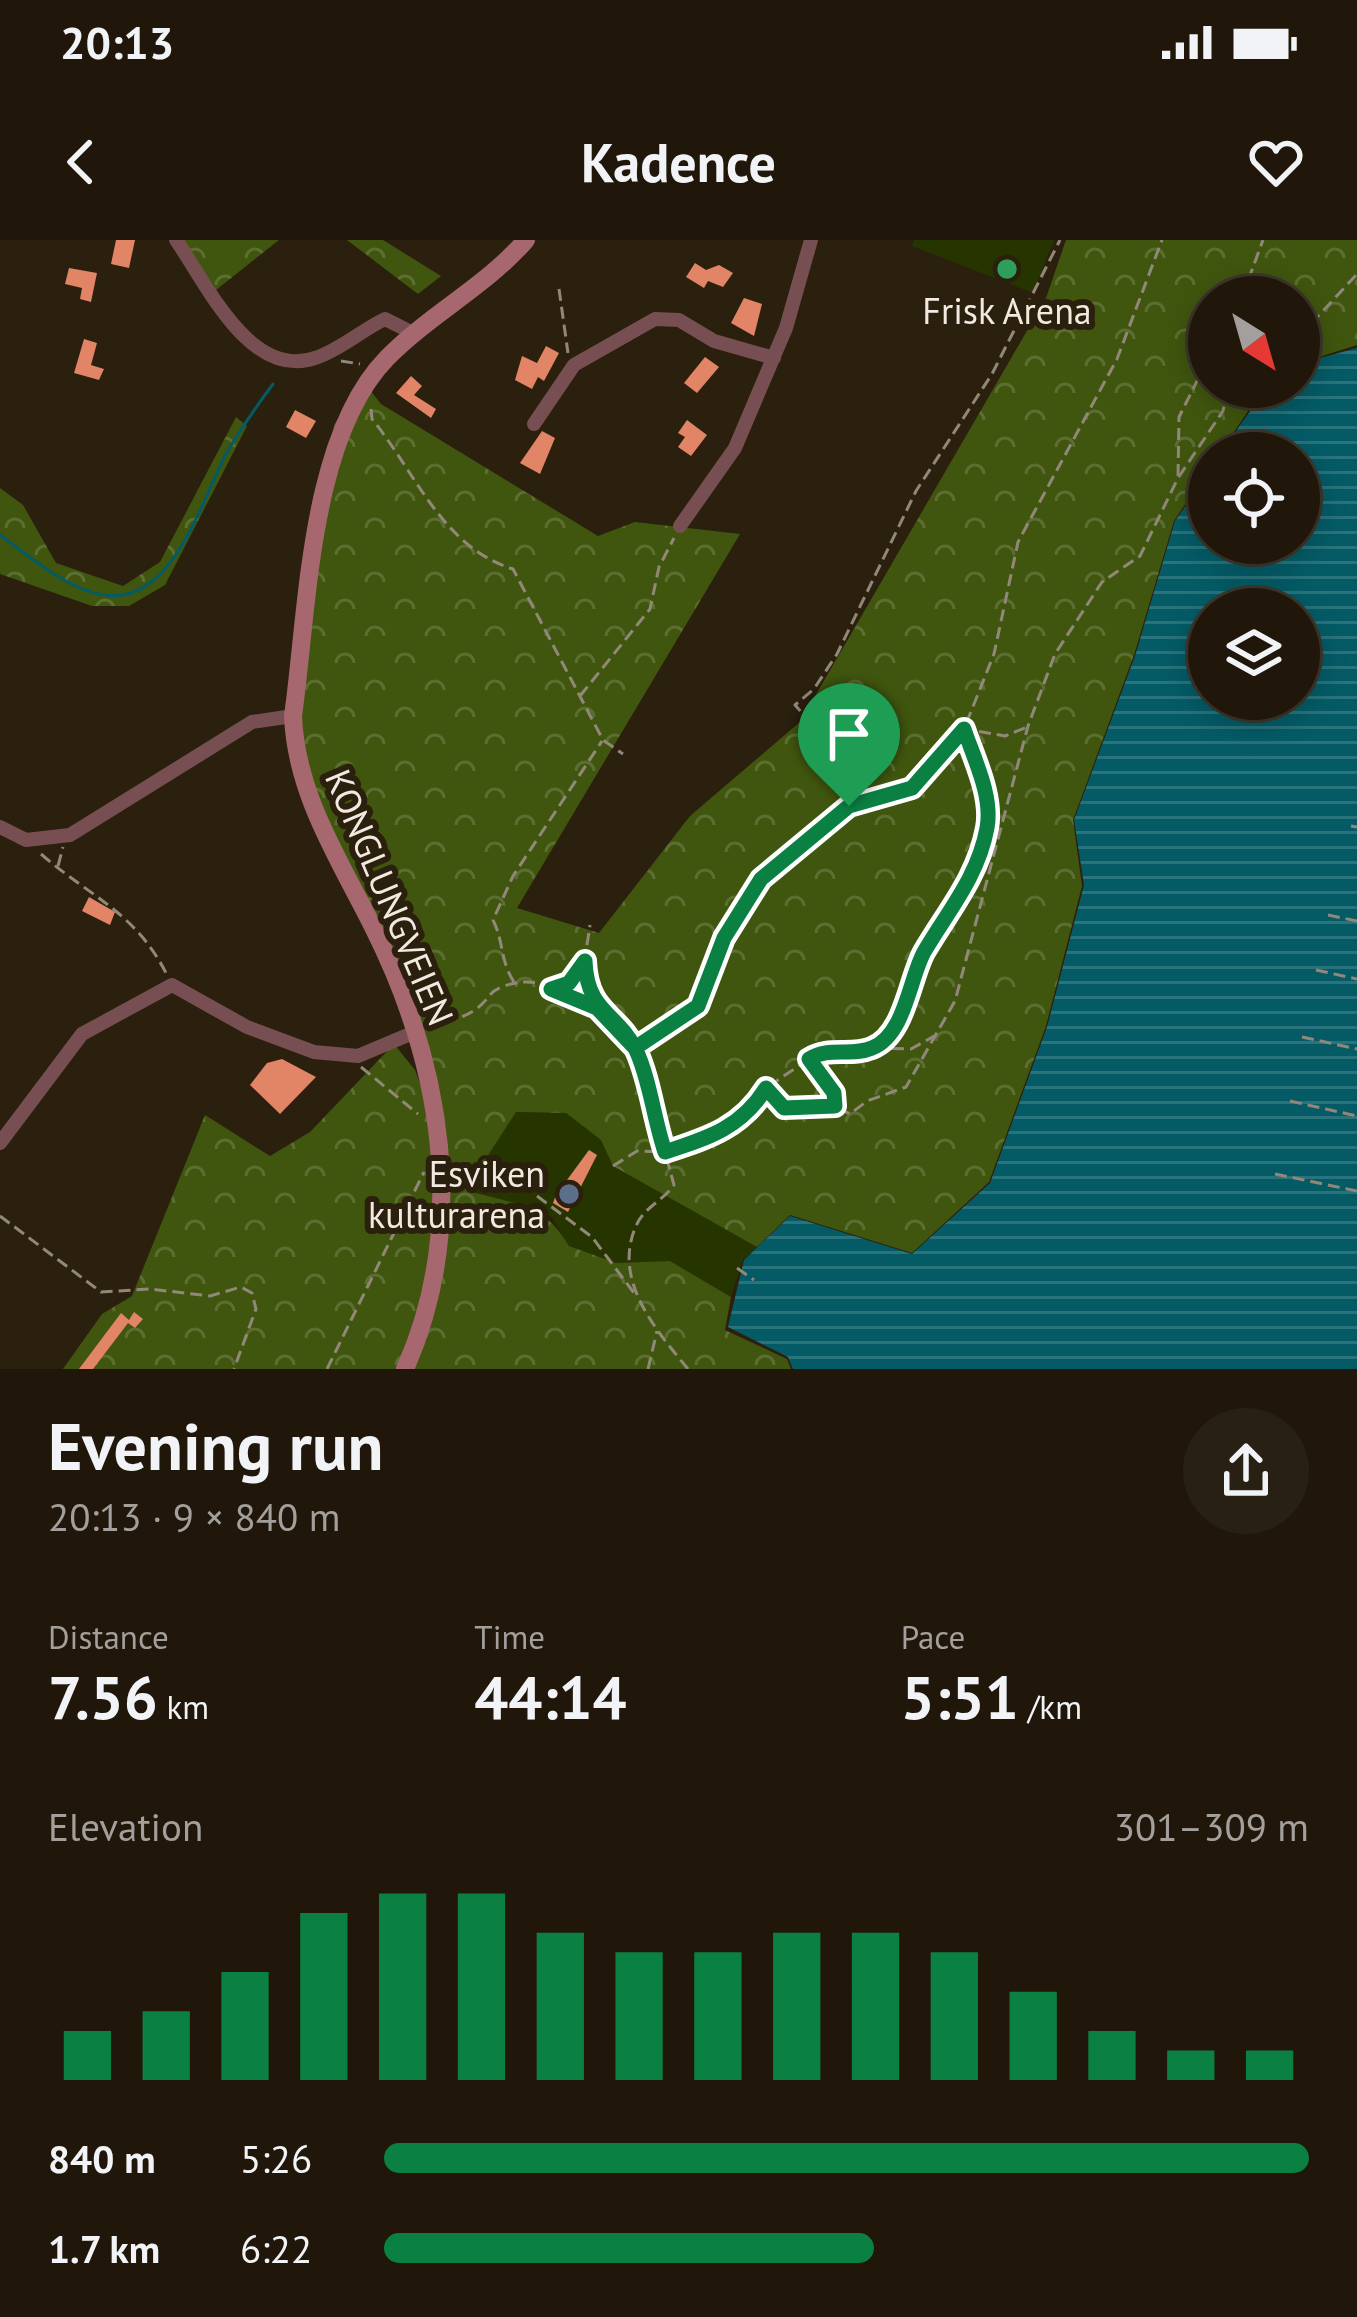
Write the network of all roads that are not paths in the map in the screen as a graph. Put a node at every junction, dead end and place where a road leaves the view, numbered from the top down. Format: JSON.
{"nodes":[{"id":1,"x":176,"y":240,"type":"edge"},
{"id":2,"x":526,"y":240,"type":"edge"},
{"id":3,"x":811,"y":240,"type":"edge"},
{"id":4,"x":415,"y":334,"type":"junction"},
{"id":5,"x":774,"y":358,"type":"junction"},
{"id":6,"x":534,"y":424,"type":"dead end"},
{"id":7,"x":680,"y":526,"type":"road end"},
{"id":8,"x":292,"y":716,"type":"junction"},
{"id":9,"x":0,"y":827,"type":"edge"},
{"id":10,"x":415,"y":1032,"type":"junction"},
{"id":11,"x":0,"y":1143,"type":"edge"},
{"id":12,"x":405,"y":1369,"type":"edge"}],
"edges":[{"from":1,"to":4,"type":"street"},
{"from":2,"to":4,"type":"street","name":"KONGLUNGVEIEN"},
{"from":3,"to":5,"type":"street"},
{"from":4,"to":8,"type":"street","name":"KONGLUNGVEIEN"},
{"from":5,"to":6,"type":"street"},
{"from":5,"to":7,"type":"street"},
{"from":8,"to":9,"type":"street"},
{"from":8,"to":10,"type":"street","name":"KONGLUNGVEIEN"},
{"from":10,"to":11,"type":"street"},
{"from":10,"to":12,"type":"street","name":"KONGLUNGVEIEN"}]}
